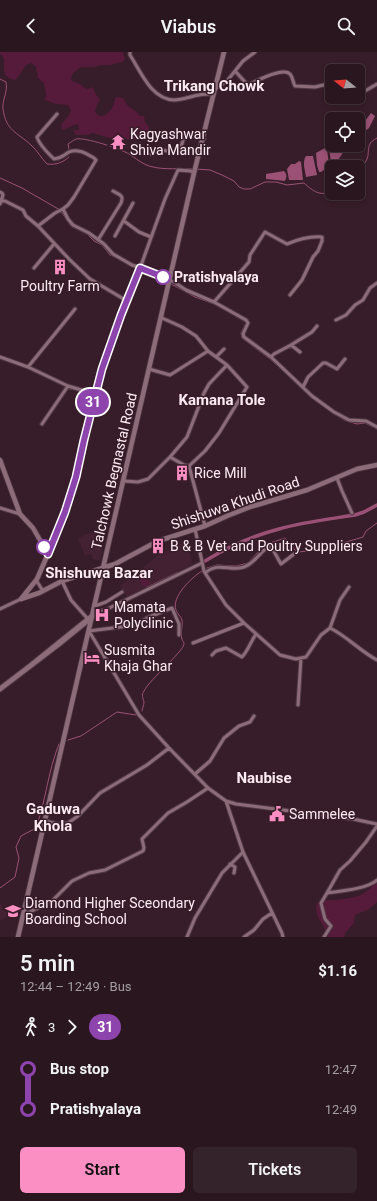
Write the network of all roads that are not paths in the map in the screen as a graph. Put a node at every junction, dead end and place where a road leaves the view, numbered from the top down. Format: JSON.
{"nodes":[{"id":1,"x":130,"y":52,"type":"edge"},
{"id":2,"x":224,"y":52,"type":"edge"},
{"id":3,"x":256,"y":52,"type":"edge"},
{"id":4,"x":235,"y":71,"type":"junction"},
{"id":5,"x":377,"y":84,"type":"edge"},
{"id":6,"x":325,"y":85,"type":"edge"},
{"id":7,"x":216,"y":88,"type":"junction"},
{"id":8,"x":365,"y":91,"type":"edge"},
{"id":9,"x":57,"y":114,"type":"dead end"},
{"id":10,"x":204,"y":139,"type":"junction"},
{"id":11,"x":152,"y":154,"type":"dead end"},
{"id":12,"x":194,"y":174,"type":"junction"},
{"id":13,"x":113,"y":191,"type":"dead end"},
{"id":14,"x":0,"y":192,"type":"edge"},
{"id":15,"x":1,"y":203,"type":"edge"},
{"id":16,"x":133,"y":203,"type":"dead end"},
{"id":17,"x":61,"y":210,"type":"junction"},
{"id":18,"x":124,"y":221,"type":"junction"},
{"id":19,"x":38,"y":226,"type":"junction"},
{"id":20,"x":115,"y":236,"type":"dead end"},
{"id":21,"x":151,"y":237,"type":"junction"},
{"id":22,"x":98,"y":240,"type":"junction"},
{"id":23,"x":54,"y":244,"type":"junction"},
{"id":24,"x":34,"y":268,"type":"dead end"},
{"id":25,"x":140,"y":269,"type":"junction"},
{"id":26,"x":170,"y":280,"type":"junction"},
{"id":27,"x":377,"y":283,"type":"edge"},
{"id":28,"x":290,"y":295,"type":"dead end"},
{"id":29,"x":127,"y":301,"type":"junction"},
{"id":30,"x":214,"y":302,"type":"junction"},
{"id":31,"x":75,"y":309,"type":"dead end"},
{"id":32,"x":162,"y":318,"type":"junction"},
{"id":33,"x":336,"y":320,"type":"dead end"},
{"id":34,"x":317,"y":326,"type":"dead end"},
{"id":35,"x":291,"y":345,"type":"junction"},
{"id":36,"x":224,"y":349,"type":"dead end"},
{"id":37,"x":208,"y":351,"type":"junction"},
{"id":38,"x":300,"y":352,"type":"dead end"},
{"id":39,"x":0,"y":357,"type":"edge"},
{"id":40,"x":216,"y":357,"type":"junction"},
{"id":41,"x":271,"y":357,"type":"junction"},
{"id":42,"x":345,"y":359,"type":"dead end"},
{"id":43,"x":227,"y":365,"type":"junction"},
{"id":44,"x":28,"y":367,"type":"junction"},
{"id":45,"x":150,"y":369,"type":"junction"},
{"id":46,"x":68,"y":386,"type":"junction"},
{"id":47,"x":303,"y":387,"type":"junction"},
{"id":48,"x":95,"y":394,"type":"junction"},
{"id":49,"x":42,"y":424,"type":"dead end"},
{"id":50,"x":377,"y":427,"type":"edge"},
{"id":51,"x":170,"y":457,"type":"junction"},
{"id":52,"x":0,"y":460,"type":"edge"},
{"id":53,"x":377,"y":465,"type":"edge"},
{"id":54,"x":189,"y":466,"type":"junction"},
{"id":55,"x":337,"y":478,"type":"junction"},
{"id":56,"x":124,"y":481,"type":"junction"},
{"id":57,"x":0,"y":508,"type":"edge"},
{"id":58,"x":352,"y":513,"type":"dead end"},
{"id":59,"x":20,"y":514,"type":"junction"},
{"id":60,"x":205,"y":526,"type":"junction"},
{"id":61,"x":195,"y":529,"type":"junction"},
{"id":62,"x":48,"y":554,"type":"junction"},
{"id":63,"x":294,"y":554,"type":"dead end"},
{"id":64,"x":202,"y":563,"type":"junction"},
{"id":65,"x":104,"y":568,"type":"junction"},
{"id":66,"x":205,"y":573,"type":"junction"},
{"id":67,"x":36,"y":580,"type":"junction"},
{"id":68,"x":62,"y":581,"type":"junction"},
{"id":69,"x":349,"y":587,"type":"dead end"},
{"id":70,"x":44,"y":591,"type":"junction"},
{"id":71,"x":122,"y":592,"type":"dead end"},
{"id":72,"x":21,"y":599,"type":"junction"},
{"id":73,"x":95,"y":606,"type":"junction"},
{"id":74,"x":0,"y":609,"type":"edge"},
{"id":75,"x":93,"y":615,"type":"junction"},
{"id":76,"x":87,"y":618,"type":"junction"},
{"id":77,"x":244,"y":623,"type":"junction"},
{"id":78,"x":330,"y":628,"type":"junction"},
{"id":79,"x":89,"y":631,"type":"junction"},
{"id":80,"x":256,"y":634,"type":"junction"},
{"id":81,"x":179,"y":635,"type":"dead end"},
{"id":82,"x":193,"y":643,"type":"dead end"},
{"id":83,"x":212,"y":655,"type":"dead end"},
{"id":84,"x":301,"y":658,"type":"junction"},
{"id":85,"x":377,"y":660,"type":"edge"},
{"id":86,"x":1,"y":688,"type":"edge"},
{"id":87,"x":298,"y":706,"type":"dead end"},
{"id":88,"x":254,"y":716,"type":"dead end"},
{"id":89,"x":169,"y":748,"type":"junction"},
{"id":90,"x":195,"y":774,"type":"junction"},
{"id":91,"x":208,"y":788,"type":"junction"},
{"id":92,"x":226,"y":801,"type":"junction"},
{"id":93,"x":44,"y":821,"type":"junction"},
{"id":94,"x":377,"y":825,"type":"edge"},
{"id":95,"x":243,"y":852,"type":"junction"},
{"id":96,"x":230,"y":864,"type":"junction"},
{"id":97,"x":234,"y":873,"type":"dead end"},
{"id":98,"x":377,"y":880,"type":"edge"},
{"id":99,"x":327,"y":893,"type":"junction"},
{"id":100,"x":272,"y":913,"type":"junction"},
{"id":101,"x":23,"y":916,"type":"junction"},
{"id":102,"x":18,"y":937,"type":"edge"},
{"id":103,"x":187,"y":937,"type":"edge"},
{"id":104,"x":244,"y":937,"type":"edge"},
{"id":105,"x":283,"y":937,"type":"edge"},
{"id":106,"x":324,"y":937,"type":"edge"}],
"edges":[{"from":1,"to":7,"type":"street"},
{"from":2,"to":7,"type":"main road"},
{"from":3,"to":4,"type":"street"},
{"from":4,"to":6,"type":"street"},
{"from":4,"to":7,"type":"street"},
{"from":5,"to":8,"type":"street"},
{"from":7,"to":10,"type":"main road"},
{"from":9,"to":17,"type":"street"},
{"from":10,"to":11,"type":"street"},
{"from":10,"to":12,"type":"main road","name":"Talchowk Begnastal Road"},
{"from":12,"to":21,"type":"street"},
{"from":12,"to":26,"type":"main road","name":"Talchowk Begnastal Road"},
{"from":13,"to":22,"type":"street"},
{"from":14,"to":15,"type":"street"},
{"from":15,"to":19,"type":"street"},
{"from":16,"to":18,"type":"street"},
{"from":17,"to":19,"type":"street"},
{"from":17,"to":22,"type":"street"},
{"from":18,"to":20,"type":"street"},
{"from":18,"to":21,"type":"street"},
{"from":19,"to":23,"type":"street"},
{"from":21,"to":25,"type":"street"},
{"from":22,"to":25,"type":"street"},
{"from":23,"to":24,"type":"street"},
{"from":23,"to":29,"type":"street"},
{"from":25,"to":26,"type":"street"},
{"from":25,"to":29,"type":"street"},
{"from":26,"to":30,"type":"street"},
{"from":26,"to":32,"type":"main road","name":"Talchowk Begnastal Road"},
{"from":27,"to":33,"type":"street"},
{"from":28,"to":30,"type":"street"},
{"from":29,"to":48,"type":"street"},
{"from":30,"to":41,"type":"street"},
{"from":31,"to":44,"type":"street"},
{"from":32,"to":37,"type":"street"},
{"from":32,"to":45,"type":"main road","name":"Talchowk Begnastal Road"},
{"from":34,"to":35,"type":"street"},
{"from":35,"to":38,"type":"street"},
{"from":35,"to":41,"type":"street"},
{"from":36,"to":40,"type":"street"},
{"from":37,"to":40,"type":"street"},
{"from":37,"to":45,"type":"street"},
{"from":39,"to":44,"type":"street"},
{"from":40,"to":43,"type":"street"},
{"from":41,"to":47,"type":"street"},
{"from":42,"to":47,"type":"street"},
{"from":43,"to":51,"type":"street"},
{"from":43,"to":54,"type":"street"},
{"from":44,"to":46,"type":"street"},
{"from":45,"to":56,"type":"main road","name":"Talchowk Begnastal Road"},
{"from":46,"to":48,"type":"street"},
{"from":46,"to":49,"type":"street"},
{"from":47,"to":50,"type":"street"},
{"from":48,"to":62,"type":"street"},
{"from":51,"to":54,"type":"street"},
{"from":51,"to":56,"type":"street"},
{"from":52,"to":59,"type":"main road"},
{"from":53,"to":55,"type":"main road","name":"Shishuwa Khudi Road"},
{"from":54,"to":60,"type":"street"},
{"from":55,"to":58,"type":"street"},
{"from":55,"to":60,"type":"main road","name":"Shishuwa Khudi Road"},
{"from":56,"to":65,"type":"main road","name":"Talchowk Begnastal Road"},
{"from":57,"to":59,"type":"street"},
{"from":59,"to":62,"type":"main road"},
{"from":60,"to":61,"type":"main road","name":"Shishuwa Khudi Road"},
{"from":61,"to":64,"type":"street"},
{"from":61,"to":65,"type":"main road","name":"Shishuwa Khudi Road"},
{"from":62,"to":67,"type":"main road"},
{"from":63,"to":66,"type":"street"},
{"from":64,"to":66,"type":"street"},
{"from":64,"to":75,"type":"street"},
{"from":65,"to":68,"type":"main road","name":"Shishuwa Khudi Road"},
{"from":65,"to":73,"type":"main road","name":"Talchowk Begnastal Road"},
{"from":66,"to":77,"type":"street"},
{"from":67,"to":70,"type":"street"},
{"from":67,"to":72,"type":"main road"},
{"from":68,"to":70,"type":"main road","name":"Shishuwa Khudi Road"},
{"from":68,"to":76,"type":"street"},
{"from":69,"to":78,"type":"street"},
{"from":70,"to":72,"type":"main road","name":"Shishuwa Khudi Road"},
{"from":71,"to":73,"type":"street"},
{"from":72,"to":74,"type":"street"},
{"from":73,"to":75,"type":"main road","name":"Talchowk Begnastal Road"},
{"from":75,"to":76,"type":"street"},
{"from":75,"to":79,"type":"main road","name":"Talchowk Begnastal Road"},
{"from":75,"to":86,"type":"street"},
{"from":76,"to":86,"type":"street"},
{"from":77,"to":80,"type":"street"},
{"from":77,"to":82,"type":"street"},
{"from":78,"to":84,"type":"street"},
{"from":78,"to":85,"type":"street"},
{"from":79,"to":81,"type":"street"},
{"from":79,"to":89,"type":"street"},
{"from":79,"to":93,"type":"main road","name":"Talchowk Begnastal Road"},
{"from":80,"to":83,"type":"street"},
{"from":80,"to":84,"type":"street"},
{"from":84,"to":87,"type":"street"},
{"from":88,"to":90,"type":"street"},
{"from":89,"to":90,"type":"street"},
{"from":89,"to":93,"type":"street"},
{"from":90,"to":91,"type":"street"},
{"from":91,"to":92,"type":"street"},
{"from":91,"to":101,"type":"street"},
{"from":92,"to":94,"type":"street"},
{"from":92,"to":95,"type":"street"},
{"from":93,"to":101,"type":"main road","name":"Talchowk Begnastal Road"},
{"from":94,"to":99,"type":"street"},
{"from":95,"to":96,"type":"street"},
{"from":95,"to":100,"type":"street"},
{"from":96,"to":97,"type":"street"},
{"from":96,"to":103,"type":"street"},
{"from":98,"to":99,"type":"street"},
{"from":99,"to":106,"type":"street"},
{"from":100,"to":104,"type":"street"},
{"from":100,"to":105,"type":"street"},
{"from":101,"to":102,"type":"main road","name":"Talchowk Begnastal Road"}]}
